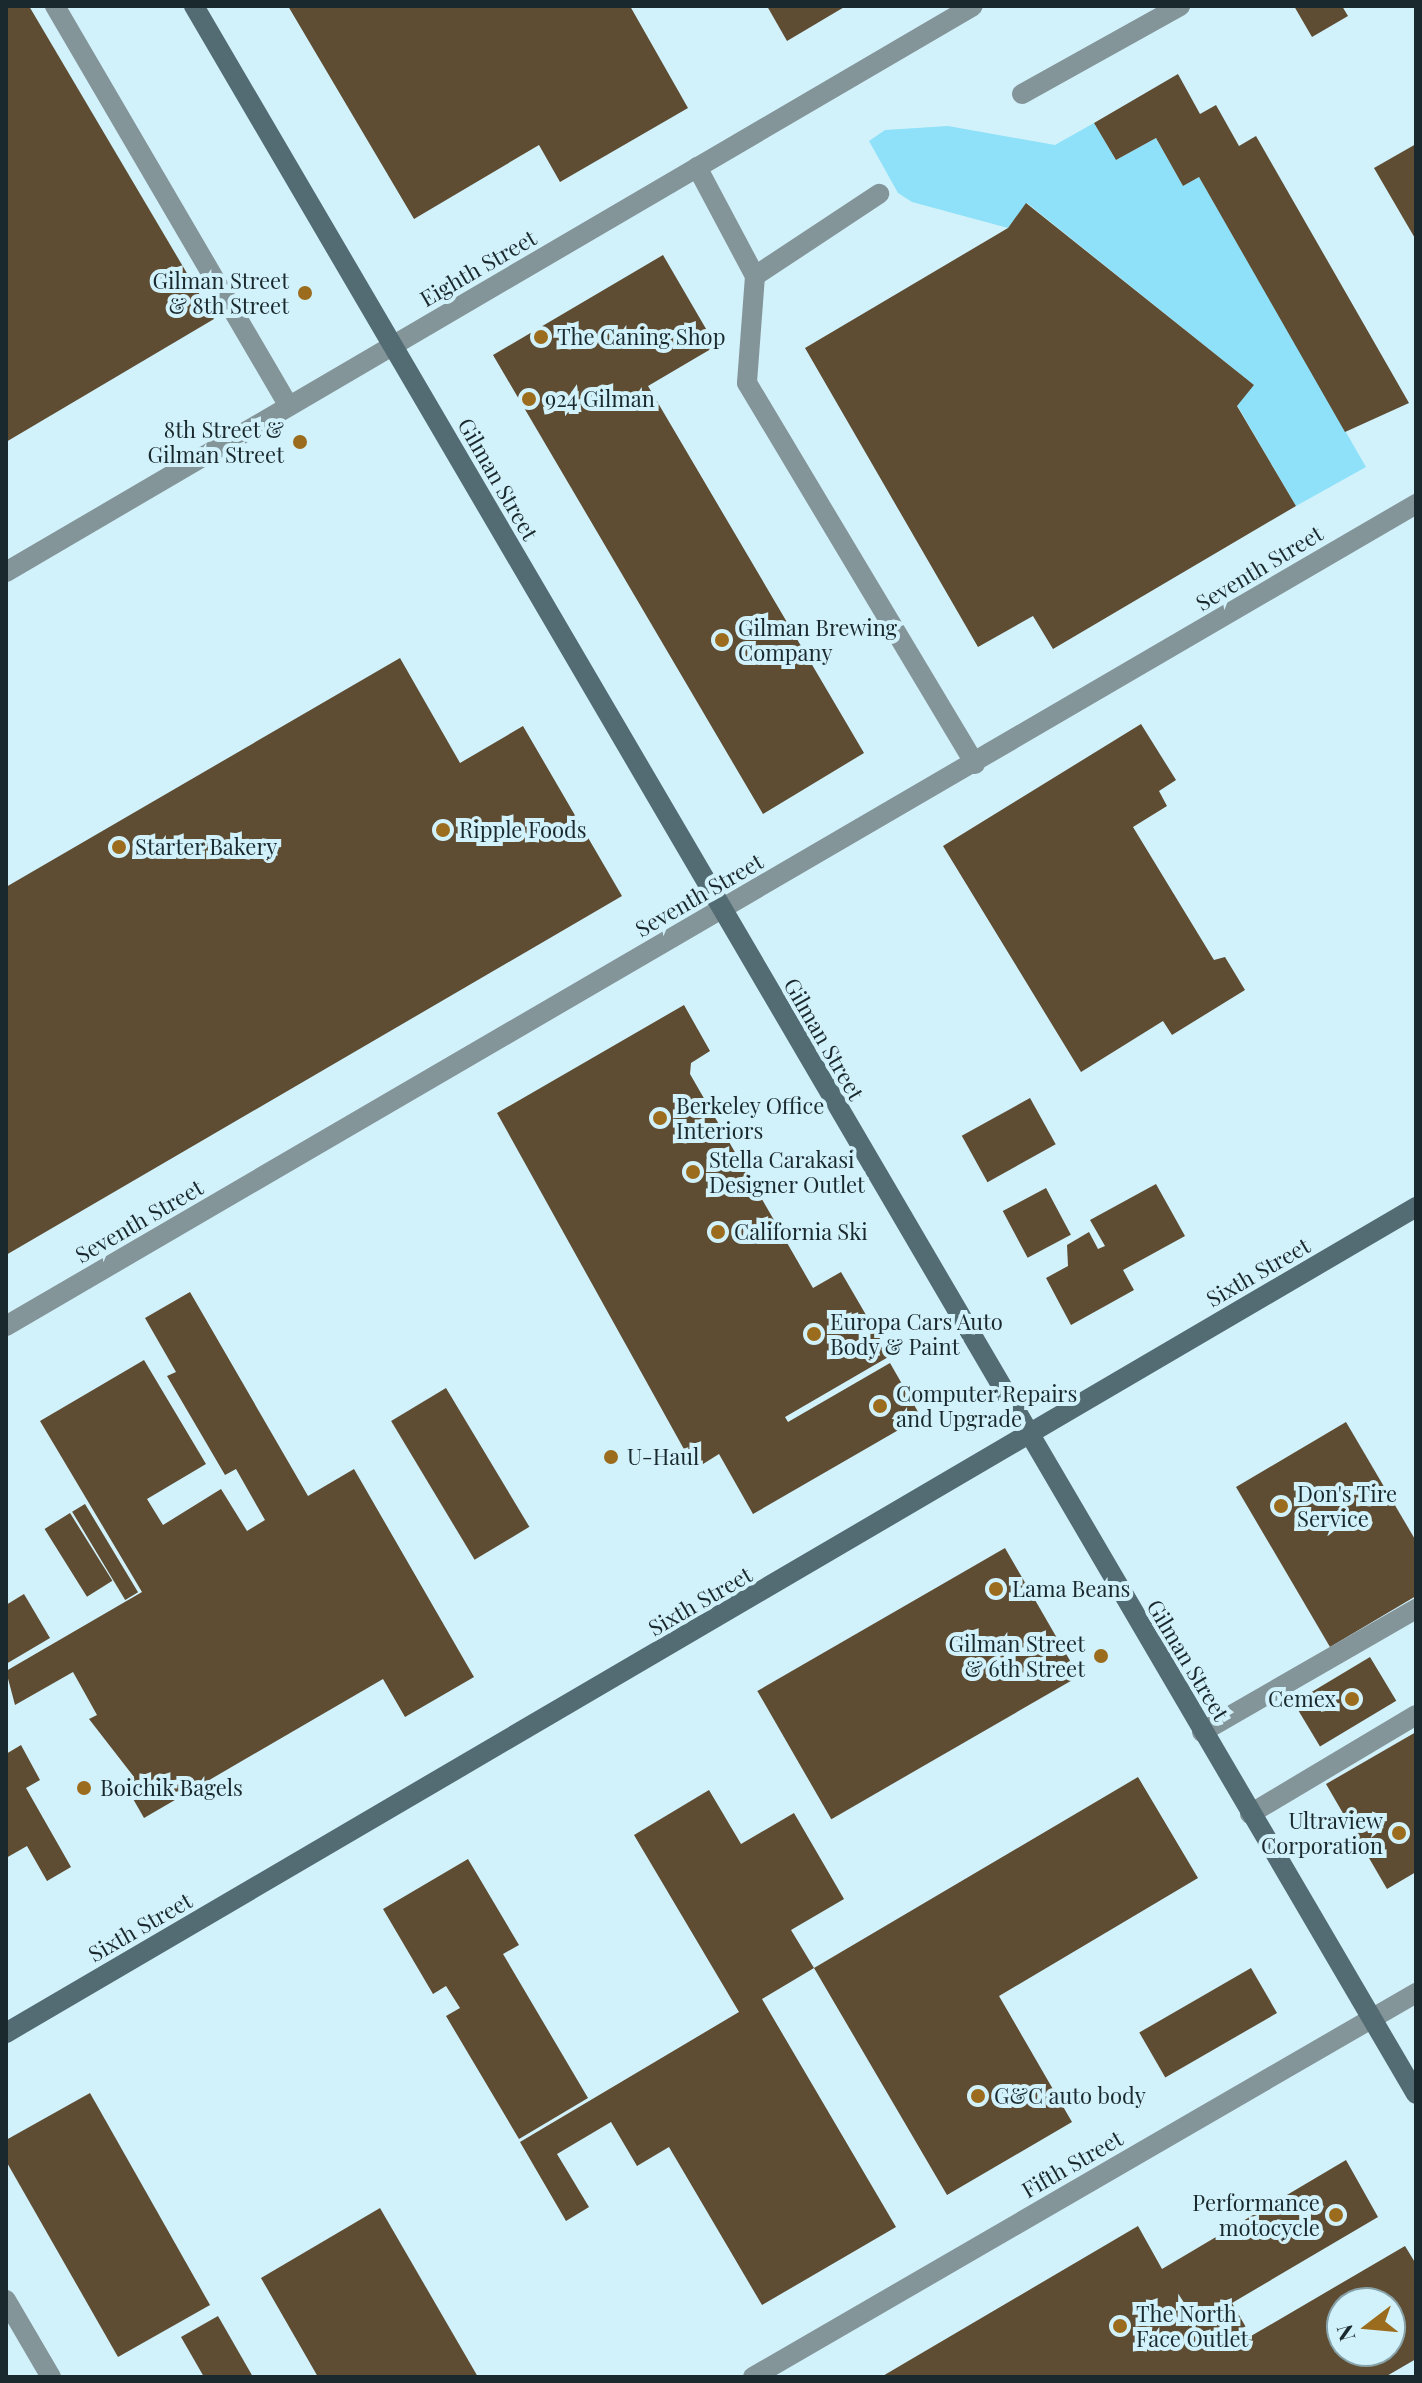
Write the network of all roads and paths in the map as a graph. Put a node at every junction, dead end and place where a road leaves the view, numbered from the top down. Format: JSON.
{"nodes":[{"id":1,"x":55,"y":6,"type":"edge"},
{"id":2,"x":194,"y":6,"type":"edge"},
{"id":3,"x":973,"y":6,"type":"edge"},
{"id":4,"x":1180,"y":6,"type":"edge"},
{"id":5,"x":1022,"y":94,"type":"dead end"},
{"id":6,"x":697,"y":167,"type":"junction"},
{"id":7,"x":879,"y":194,"type":"dead end"},
{"id":8,"x":755,"y":276,"type":"junction"},
{"id":9,"x":392,"y":346,"type":"junction"},
{"id":10,"x":289,"y":406,"type":"junction"},
{"id":11,"x":1416,"y":504,"type":"edge"},
{"id":12,"x":6,"y":572,"type":"edge"},
{"id":13,"x":975,"y":764,"type":"junction"},
{"id":14,"x":721,"y":910,"type":"junction"},
{"id":15,"x":1416,"y":1207,"type":"edge"},
{"id":16,"x":6,"y":1326,"type":"edge"},
{"id":17,"x":1029,"y":1437,"type":"junction"},
{"id":18,"x":1416,"y":1609,"type":"edge"},
{"id":19,"x":1416,"y":1715,"type":"edge"},
{"id":20,"x":1202,"y":1732,"type":"junction"},
{"id":21,"x":1250,"y":1814,"type":"junction"},
{"id":22,"x":1416,"y":1993,"type":"edge"},
{"id":23,"x":1372,"y":2019,"type":"junction"},
{"id":24,"x":6,"y":2033,"type":"edge"},
{"id":25,"x":1416,"y":2094,"type":"edge"},
{"id":26,"x":6,"y":2300,"type":"edge"},
{"id":27,"x":51,"y":2377,"type":"edge"},
{"id":28,"x":753,"y":2377,"type":"edge"}],
"edges":[{"from":1,"to":10,"type":"street"},
{"from":2,"to":9,"type":"main road","name":"Gilman Street"},
{"from":3,"to":6,"type":"street","name":"Eighth Street"},
{"from":4,"to":5,"type":"street"},
{"from":6,"to":8,"type":"street"},
{"from":6,"to":9,"type":"street","name":"Eighth Street"},
{"from":7,"to":8,"type":"street"},
{"from":8,"to":13,"type":"street"},
{"from":9,"to":10,"type":"street","name":"Eighth Street"},
{"from":9,"to":14,"type":"main road","name":"Gilman Street"},
{"from":10,"to":12,"type":"street","name":"Eighth Street"},
{"from":11,"to":13,"type":"street","name":"Seventh Street"},
{"from":13,"to":14,"type":"street","name":"Seventh Street"},
{"from":14,"to":16,"type":"street","name":"Seventh Street"},
{"from":14,"to":17,"type":"main road","name":"Gilman Street"},
{"from":15,"to":17,"type":"main road","name":"Sixth Street"},
{"from":17,"to":20,"type":"main road","name":"Gilman Street"},
{"from":17,"to":24,"type":"main road","name":"Sixth Street"},
{"from":18,"to":20,"type":"street"},
{"from":19,"to":21,"type":"street"},
{"from":20,"to":21,"type":"main road","name":"Gilman Street"},
{"from":21,"to":23,"type":"main road","name":"Gilman Street"},
{"from":22,"to":23,"type":"street","name":"Fifth Street"},
{"from":23,"to":25,"type":"main road","name":"Gilman Street"},
{"from":23,"to":28,"type":"street","name":"Fifth Street"},
{"from":26,"to":27,"type":"street"}]}
